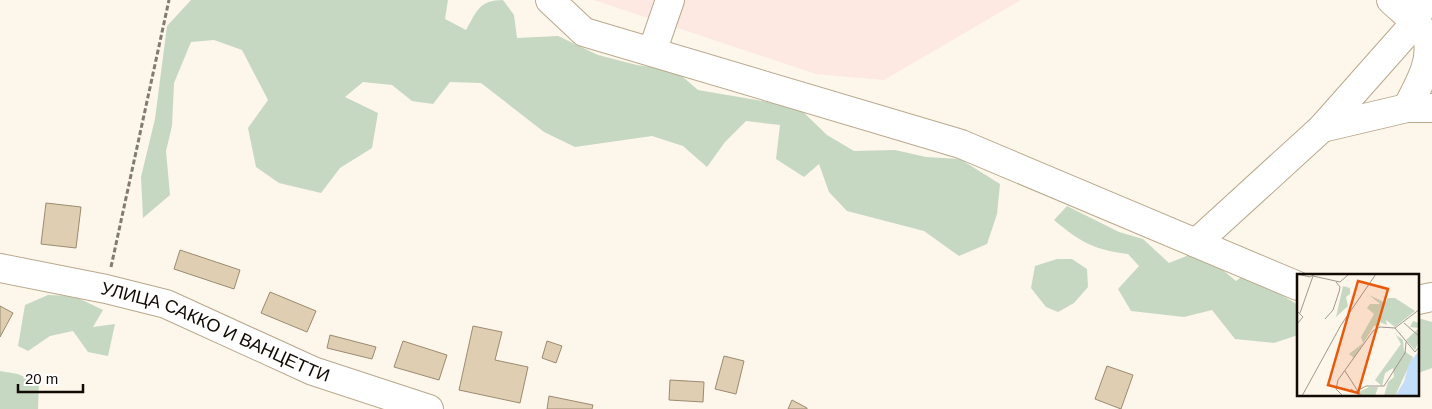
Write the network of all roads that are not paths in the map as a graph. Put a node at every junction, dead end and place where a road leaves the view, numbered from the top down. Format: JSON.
{"nodes":[{"id":1,"x":550,"y":0,"type":"edge"},
{"id":2,"x":670,"y":0,"type":"edge"},
{"id":3,"x":1391,"y":0,"type":"edge"},
{"id":4,"x":1424,"y":27,"type":"edge"},
{"id":5,"x":652,"y":52,"type":"junction"},
{"id":6,"x":1420,"y":108,"type":"edge"},
{"id":7,"x":1322,"y":128,"type":"junction"},
{"id":8,"x":1196,"y":243,"type":"junction"},
{"id":9,"x":0,"y":268,"type":"edge"},
{"id":10,"x":1297,"y":286,"type":"edge"},
{"id":11,"x":429,"y":409,"type":"edge"}],
"edges":[{"from":1,"to":5,"type":"street"},
{"from":2,"to":5,"type":"street"},
{"from":3,"to":4,"type":"street"},
{"from":4,"to":6,"type":"street"},
{"from":4,"to":7,"type":"street"},
{"from":5,"to":8,"type":"street"},
{"from":6,"to":7,"type":"street"},
{"from":7,"to":8,"type":"street"},
{"from":8,"to":10,"type":"street"},
{"from":9,"to":11,"type":"street","name":"УЛИЦА САККО И ВАНЦЕТТИ"}]}
